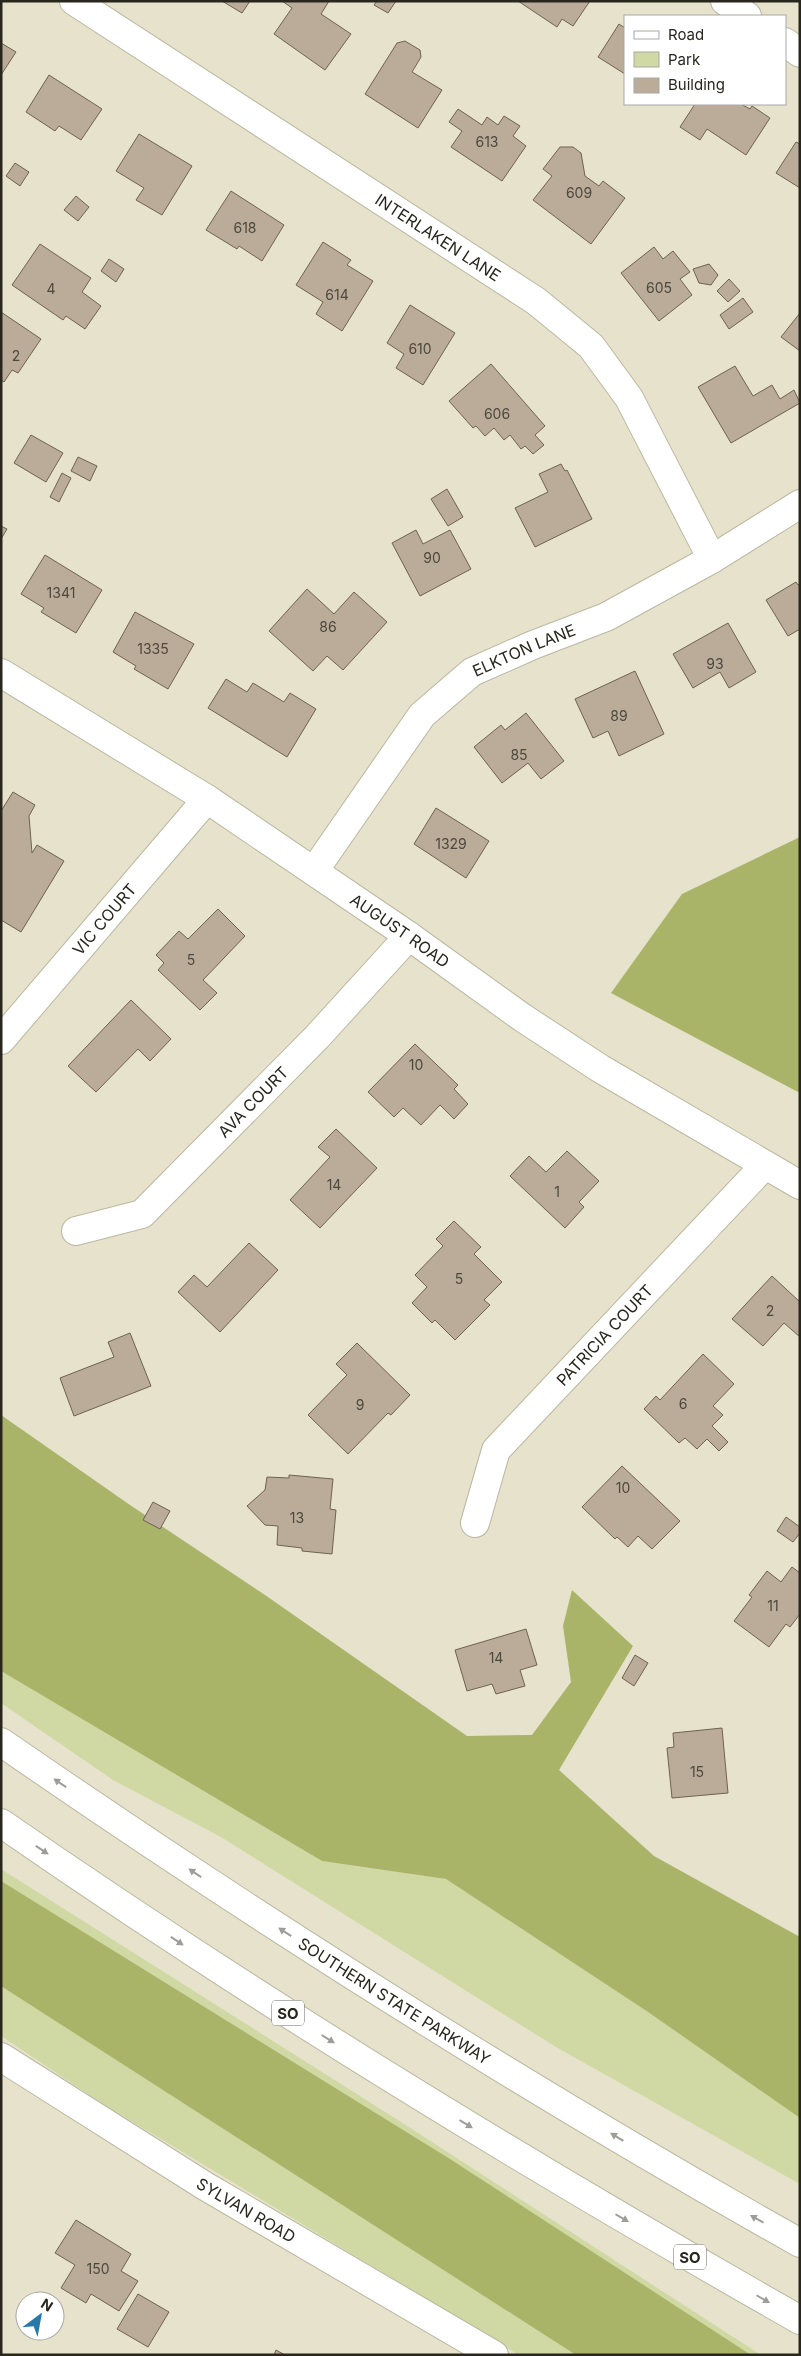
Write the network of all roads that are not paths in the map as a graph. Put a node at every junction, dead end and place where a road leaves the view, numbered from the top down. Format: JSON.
{"nodes":[{"id":1,"x":74,"y":1,"type":"edge"},
{"id":2,"x":725,"y":1,"type":"edge"},
{"id":3,"x":745,"y":15,"type":"edge"},
{"id":4,"x":786,"y":43,"type":"edge"},
{"id":5,"x":800,"y":53,"type":"edge"},
{"id":6,"x":800,"y":504,"type":"edge"},
{"id":7,"x":712,"y":559,"type":"junction"},
{"id":8,"x":1,"y":673,"type":"edge"},
{"id":9,"x":207,"y":798,"type":"junction"},
{"id":10,"x":314,"y":871,"type":"junction"},
{"id":11,"x":409,"y":936,"type":"junction"},
{"id":12,"x":1,"y":1040,"type":"edge"},
{"id":13,"x":764,"y":1166,"type":"junction"},
{"id":14,"x":800,"y":1185,"type":"edge"},
{"id":15,"x":76,"y":1231,"type":"dead end"},
{"id":16,"x":475,"y":1523,"type":"dead end"},
{"id":17,"x":1,"y":1742,"type":"edge"},
{"id":18,"x":1,"y":1823,"type":"edge"},
{"id":19,"x":1,"y":2057,"type":"edge"},
{"id":20,"x":800,"y":2242,"type":"edge"},
{"id":21,"x":800,"y":2320,"type":"edge"},
{"id":22,"x":494,"y":2355,"type":"edge"}],
"edges":[{"from":1,"to":7,"type":"main road","name":"INTERLAKEN LANE"},
{"from":2,"to":3,"type":"main road"},
{"from":4,"to":5,"type":"main road"},
{"from":6,"to":7,"type":"main road","name":"ELKTON LANE"},
{"from":7,"to":10,"type":"main road","name":"ELKTON LANE"},
{"from":8,"to":9,"type":"main road","name":"AUGUST ROAD"},
{"from":9,"to":10,"type":"main road","name":"AUGUST ROAD"},
{"from":9,"to":12,"type":"main road","name":"VIC COURT"},
{"from":10,"to":11,"type":"main road","name":"AUGUST ROAD"},
{"from":11,"to":13,"type":"main road","name":"AUGUST ROAD"},
{"from":11,"to":15,"type":"main road","name":"AVA COURT"},
{"from":13,"to":14,"type":"main road","name":"AUGUST ROAD"},
{"from":13,"to":16,"type":"main road","name":"PATRICIA COURT"},
{"from":20,"to":17,"type":"main road","name":"SOUTHERN STATE PARKWAY","one_way":true},
{"from":18,"to":21,"type":"main road","number":"SO","one_way":true},
{"from":19,"to":22,"type":"main road","name":"SYLVAN ROAD"}]}
